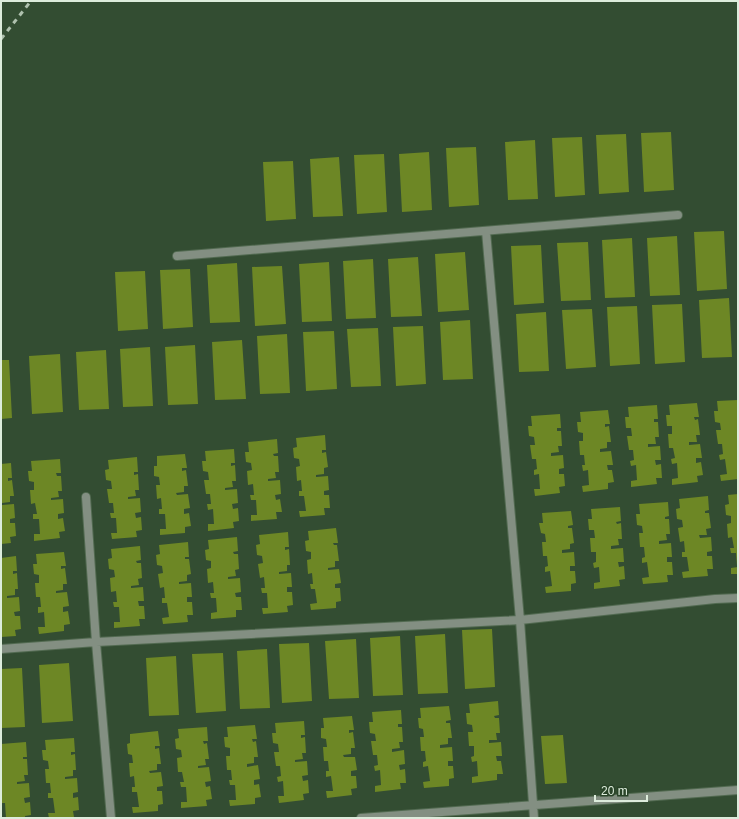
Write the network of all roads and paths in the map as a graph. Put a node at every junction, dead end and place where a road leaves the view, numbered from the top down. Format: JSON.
{"nodes":[{"id":1,"x":678,"y":215,"type":"dead end"},
{"id":2,"x":486,"y":231,"type":"junction"},
{"id":3,"x":177,"y":256,"type":"dead end"},
{"id":4,"x":86,"y":497,"type":"dead end"},
{"id":5,"x":738,"y":598,"type":"edge"},
{"id":6,"x":520,"y":620,"type":"junction"},
{"id":7,"x":96,"y":642,"type":"junction"},
{"id":8,"x":1,"y":649,"type":"edge"},
{"id":9,"x":738,"y":790,"type":"edge"},
{"id":10,"x":533,"y":806,"type":"junction"},
{"id":11,"x":111,"y":818,"type":"edge"},
{"id":12,"x":361,"y":818,"type":"edge"},
{"id":13,"x":534,"y":818,"type":"edge"}],
"edges":[{"from":1,"to":2,"type":"street"},
{"from":2,"to":3,"type":"street"},
{"from":2,"to":6,"type":"street"},
{"from":4,"to":7,"type":"street"},
{"from":5,"to":6,"type":"street"},
{"from":6,"to":7,"type":"street"},
{"from":6,"to":10,"type":"street"},
{"from":7,"to":8,"type":"street"},
{"from":7,"to":11,"type":"street"},
{"from":9,"to":10,"type":"street"},
{"from":10,"to":12,"type":"street"},
{"from":10,"to":13,"type":"street"}]}
